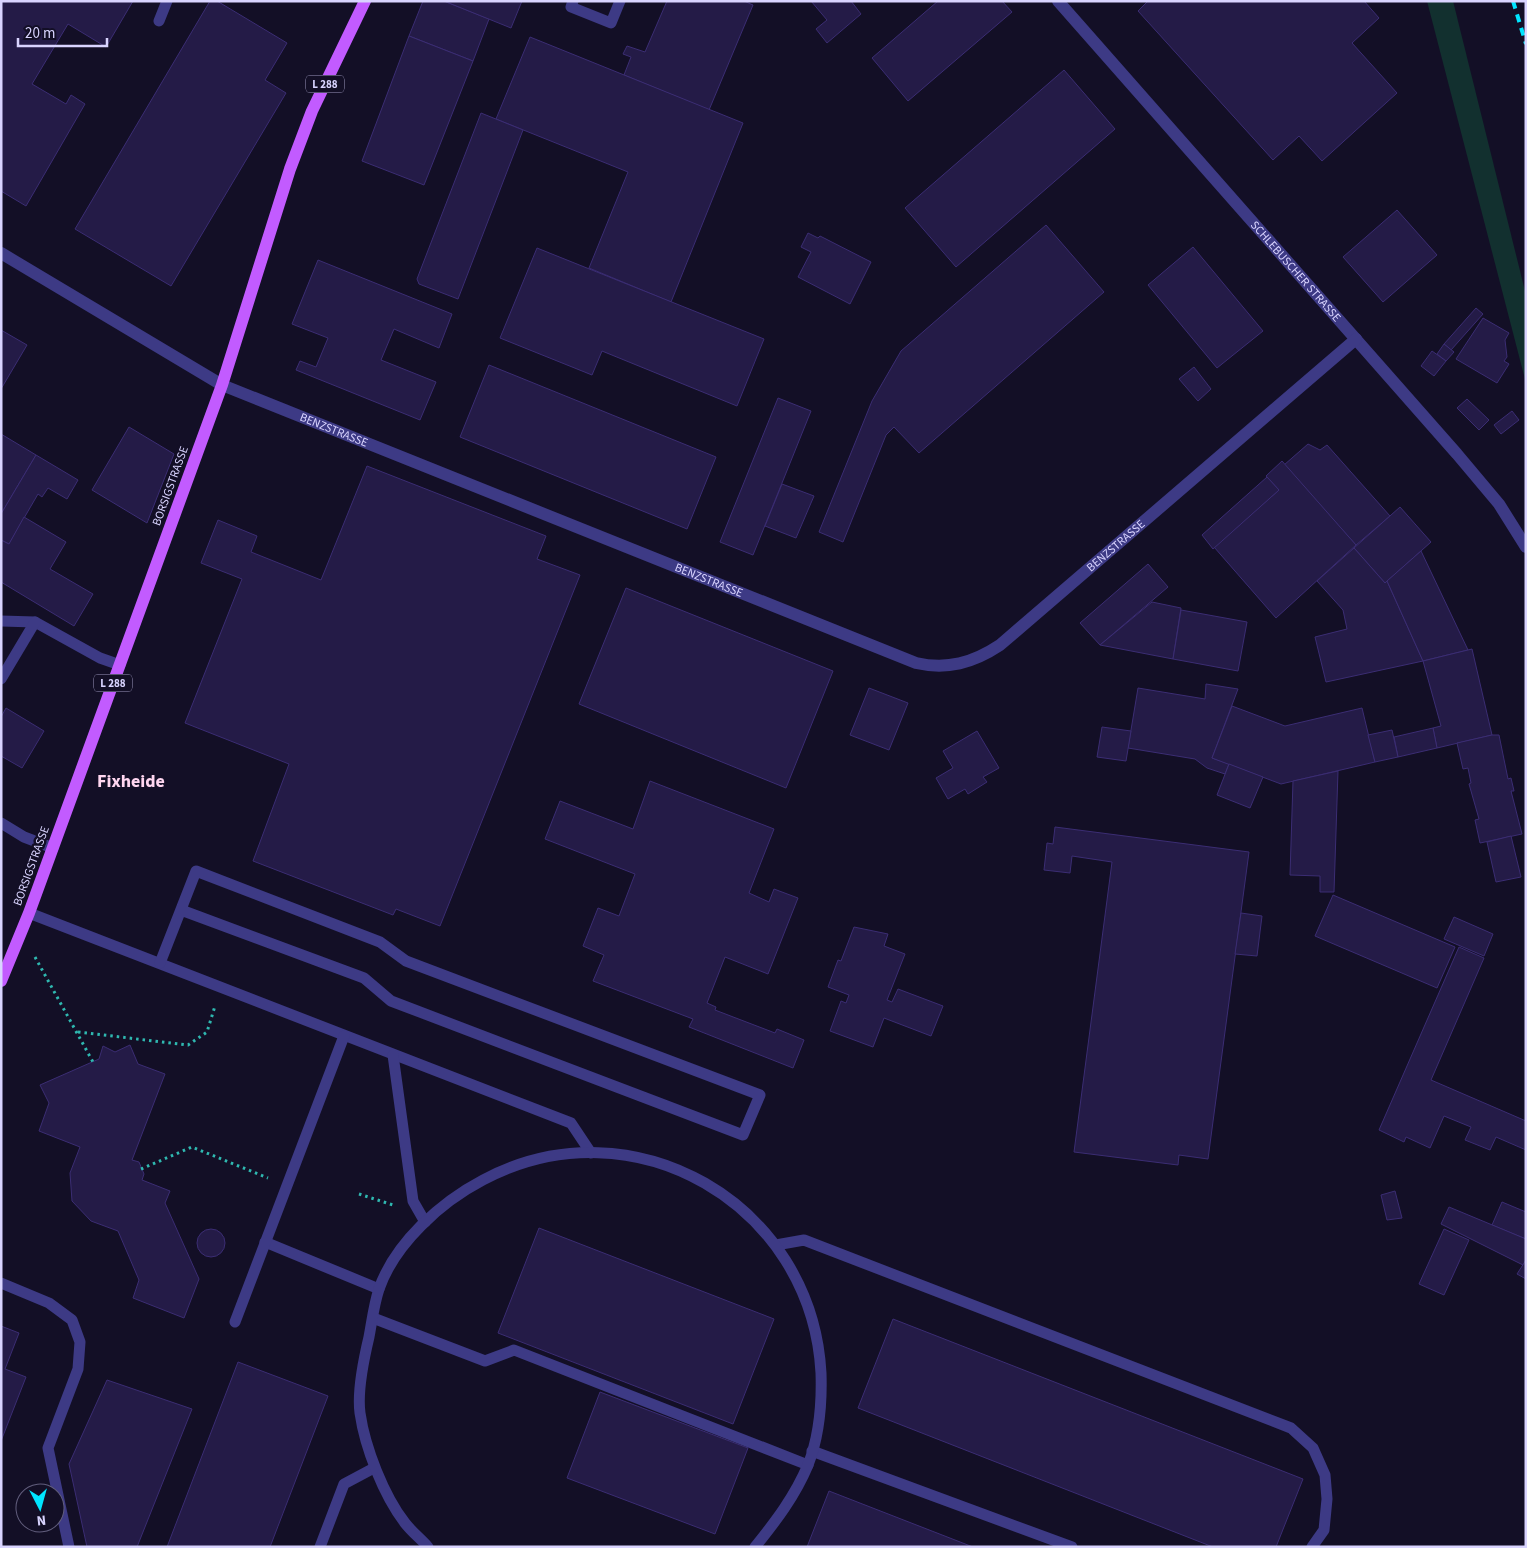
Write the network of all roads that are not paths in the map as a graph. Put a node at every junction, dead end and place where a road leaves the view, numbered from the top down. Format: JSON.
{"nodes":[{"id":1,"x":167,"y":1,"type":"edge"},
{"id":2,"x":573,"y":1,"type":"edge"},
{"id":3,"x":620,"y":1,"type":"edge"},
{"id":4,"x":1058,"y":1,"type":"edge"},
{"id":5,"x":360,"y":3,"type":"edge"},
{"id":6,"x":159,"y":20,"type":"dead end"},
{"id":7,"x":1,"y":253,"type":"edge"},
{"id":8,"x":1356,"y":340,"type":"junction"},
{"id":9,"x":222,"y":385,"type":"junction"},
{"id":10,"x":1526,"y":547,"type":"edge"},
{"id":11,"x":1,"y":621,"type":"edge"},
{"id":12,"x":35,"y":622,"type":"junction"},
{"id":13,"x":120,"y":664,"type":"junction"},
{"id":14,"x":1,"y":679,"type":"edge"},
{"id":15,"x":1,"y":824,"type":"edge"},
{"id":16,"x":53,"y":848,"type":"junction"},
{"id":17,"x":181,"y":910,"type":"junction"},
{"id":18,"x":29,"y":913,"type":"junction"},
{"id":19,"x":160,"y":962,"type":"junction"},
{"id":20,"x":1,"y":981,"type":"edge"},
{"id":21,"x":344,"y":1036,"type":"junction"},
{"id":22,"x":393,"y":1055,"type":"junction"},
{"id":23,"x":591,"y":1153,"type":"junction"},
{"id":24,"x":424,"y":1222,"type":"junction"},
{"id":25,"x":265,"y":1242,"type":"junction"},
{"id":26,"x":776,"y":1245,"type":"junction"},
{"id":27,"x":1,"y":1283,"type":"edge"},
{"id":28,"x":379,"y":1288,"type":"junction"},
{"id":29,"x":373,"y":1318,"type":"junction"},
{"id":30,"x":235,"y":1322,"type":"dead end"},
{"id":31,"x":812,"y":1452,"type":"junction"},
{"id":32,"x":808,"y":1465,"type":"junction"},
{"id":33,"x":374,"y":1468,"type":"junction"},
{"id":34,"x":69,"y":1547,"type":"edge"},
{"id":35,"x":320,"y":1547,"type":"edge"},
{"id":36,"x":428,"y":1547,"type":"edge"},
{"id":37,"x":755,"y":1547,"type":"edge"},
{"id":38,"x":1072,"y":1547,"type":"edge"},
{"id":39,"x":1312,"y":1547,"type":"edge"}],
"edges":[{"from":1,"to":6,"type":"lane"},
{"from":2,"to":3,"type":"lane"},
{"from":4,"to":8,"type":"street","name":"SCHLEBUSCHER STRASSE"},
{"from":5,"to":9,"type":"main road","name":"BORSIGSTRASSE","number":"L 288"},
{"from":7,"to":9,"type":"street","name":"BENZSTRASSE"},
{"from":8,"to":9,"type":"street","name":"BENZSTRASSE"},
{"from":8,"to":10,"type":"street","name":"SCHLEBUSCHER STRASSE"},
{"from":9,"to":13,"type":"main road","name":"BORSIGSTRASSE","number":"L 288"},
{"from":11,"to":12,"type":"lane"},
{"from":12,"to":13,"type":"lane"},
{"from":12,"to":14,"type":"lane"},
{"from":13,"to":16,"type":"main road","name":"BORSIGSTRASSE","number":"L 288"},
{"from":15,"to":16,"type":"lane"},
{"from":16,"to":18,"type":"main road","name":"BORSIGSTRASSE","number":"L 288"},
{"from":17,"to":17,"type":"lane"},
{"from":17,"to":19,"type":"lane"},
{"from":18,"to":19,"type":"lane"},
{"from":18,"to":20,"type":"main road","name":"BORSIGSTRASSE","number":"L 288"},
{"from":19,"to":21,"type":"lane"},
{"from":21,"to":22,"type":"lane"},
{"from":21,"to":25,"type":"lane"},
{"from":22,"to":23,"type":"lane"},
{"from":22,"to":24,"type":"lane"},
{"from":23,"to":24,"type":"lane"},
{"from":23,"to":26,"type":"lane"},
{"from":24,"to":28,"type":"lane"},
{"from":25,"to":28,"type":"lane"},
{"from":25,"to":30,"type":"lane"},
{"from":26,"to":31,"type":"lane"},
{"from":26,"to":39,"type":"lane"},
{"from":27,"to":34,"type":"lane"},
{"from":28,"to":29,"type":"lane"},
{"from":29,"to":32,"type":"lane"},
{"from":29,"to":33,"type":"lane"},
{"from":31,"to":32,"type":"lane"},
{"from":31,"to":38,"type":"lane"},
{"from":32,"to":37,"type":"lane"},
{"from":33,"to":35,"type":"lane"},
{"from":33,"to":36,"type":"lane"}]}
